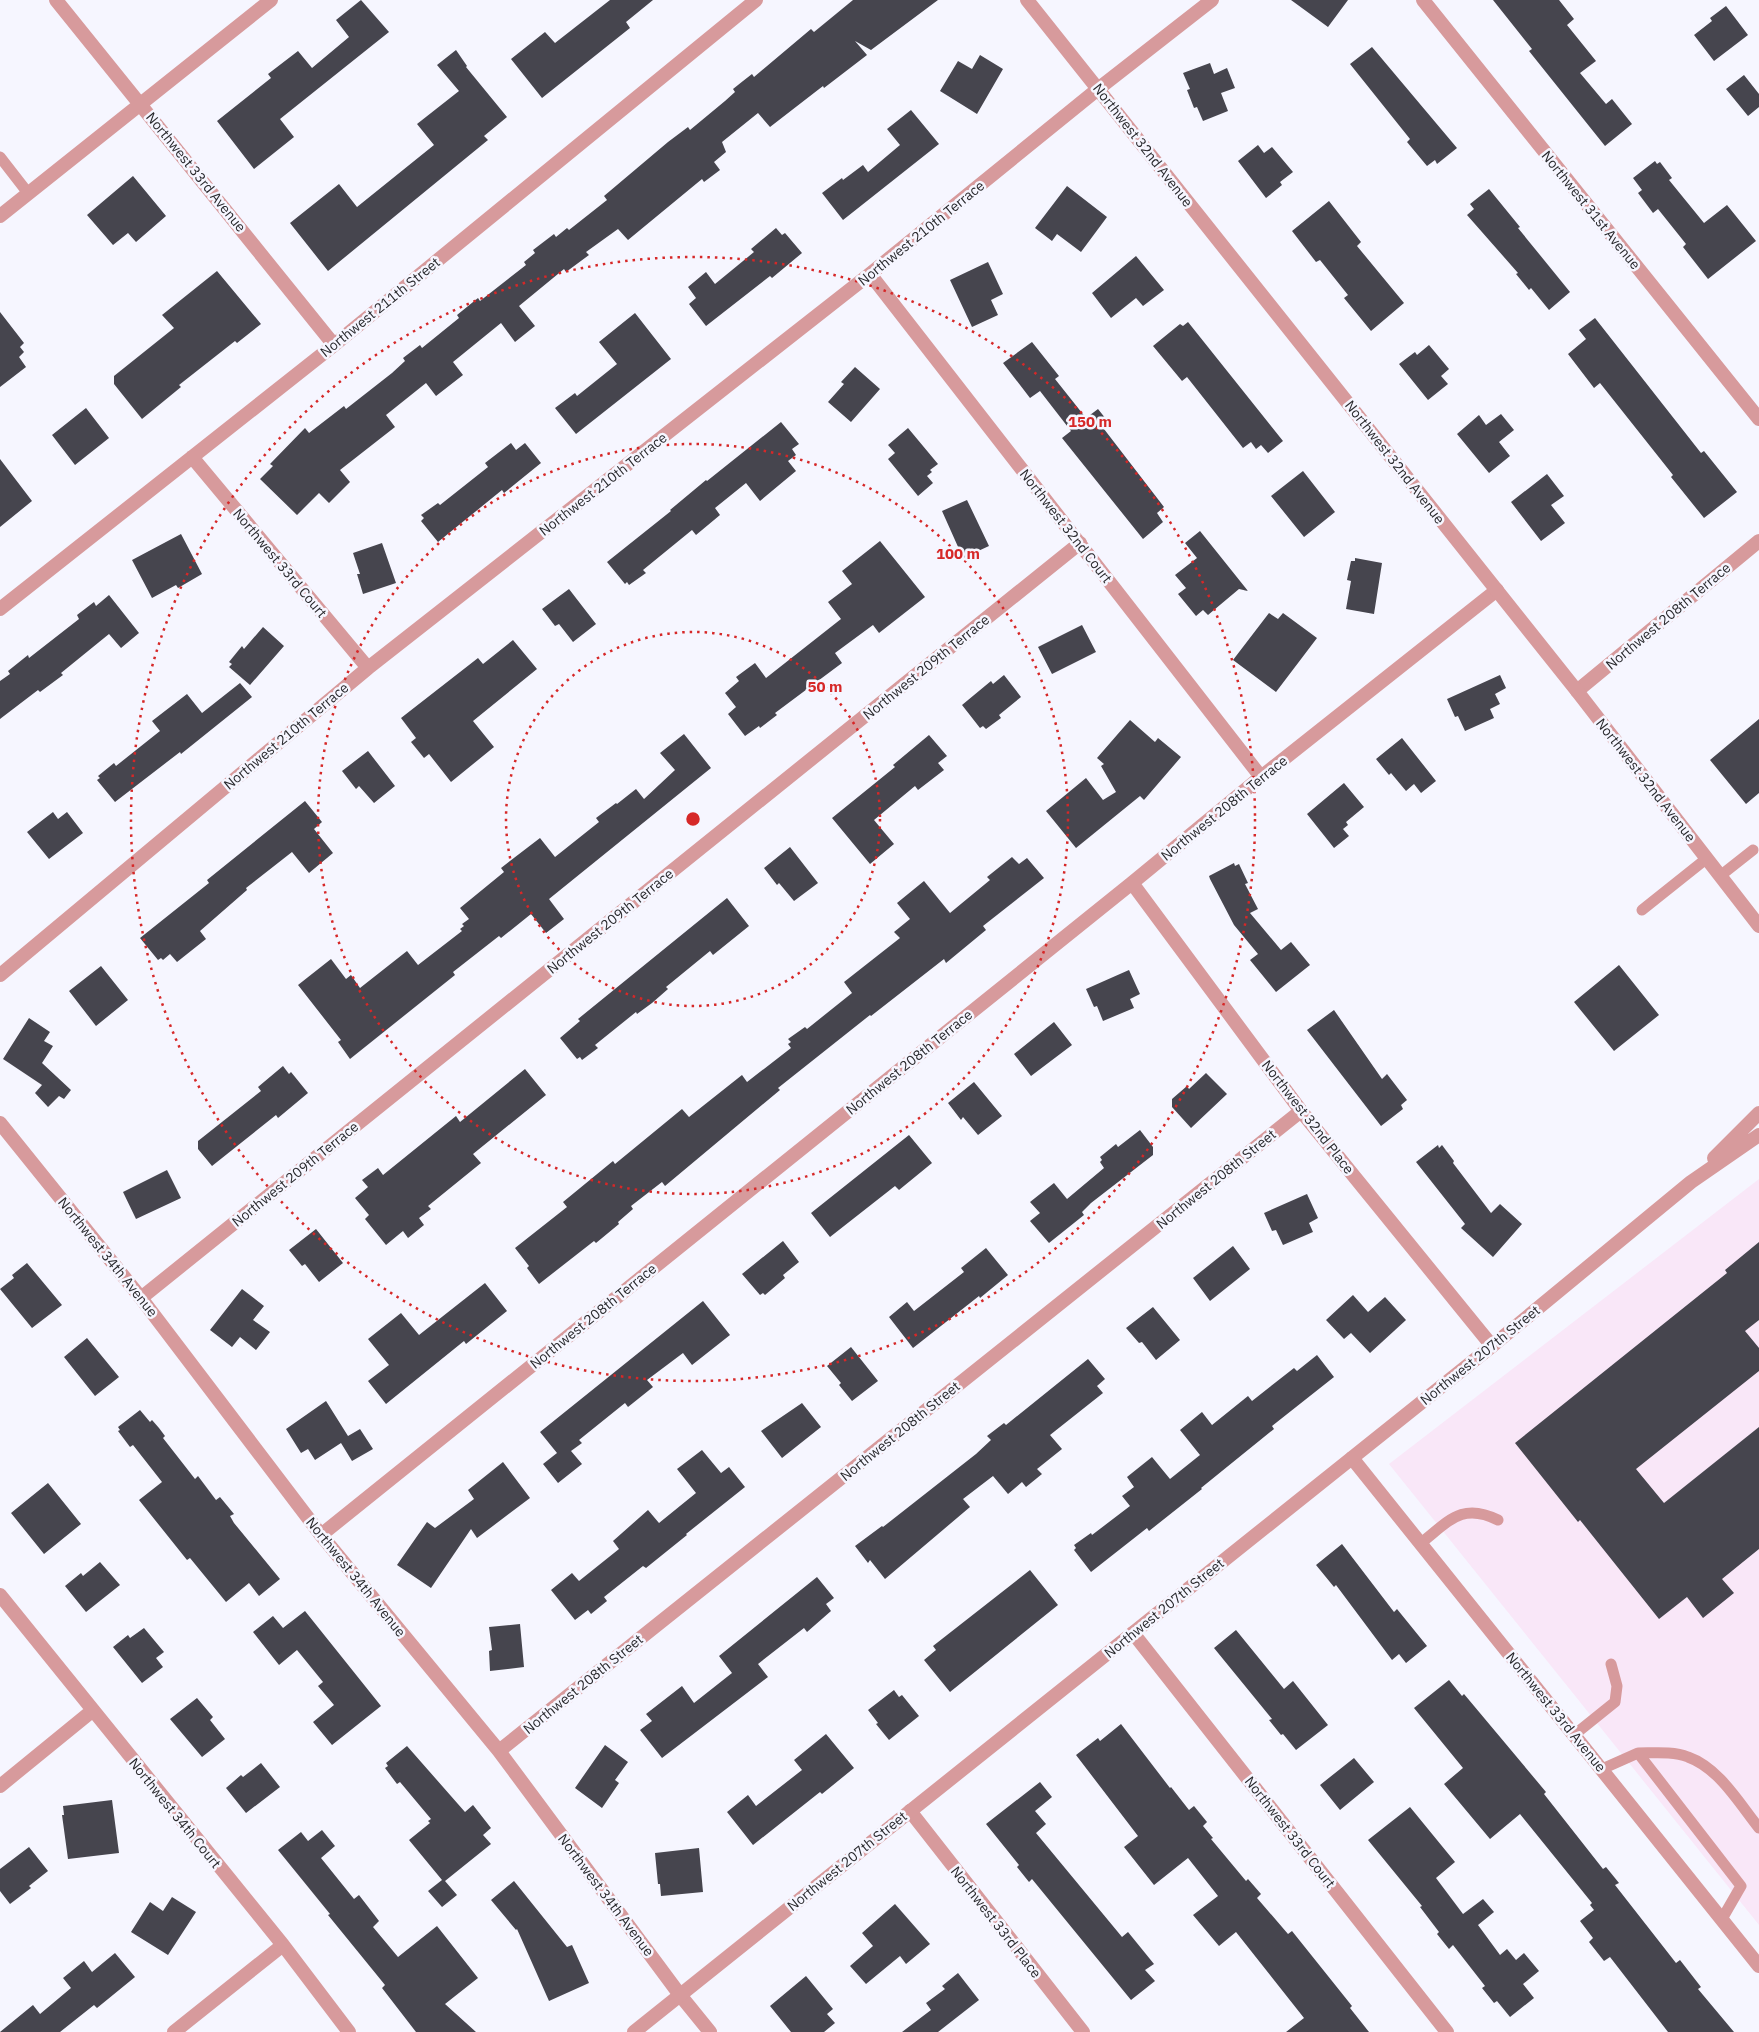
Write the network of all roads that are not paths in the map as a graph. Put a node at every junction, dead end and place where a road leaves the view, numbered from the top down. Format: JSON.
{"nodes":[{"id":1,"x":56,"y":0,"type":"edge"},
{"id":2,"x":271,"y":0,"type":"edge"},
{"id":3,"x":756,"y":0,"type":"edge"},
{"id":4,"x":1027,"y":0,"type":"edge"},
{"id":5,"x":1212,"y":0,"type":"edge"},
{"id":6,"x":1423,"y":0,"type":"edge"},
{"id":7,"x":1098,"y":89,"type":"junction"},
{"id":8,"x":140,"y":103,"type":"junction"},
{"id":9,"x":0,"y":157,"type":"edge"},
{"id":10,"x":28,"y":193,"type":"junction"},
{"id":11,"x":0,"y":216,"type":"edge"},
{"id":12,"x":870,"y":274,"type":"junction"},
{"id":13,"x":334,"y":345,"type":"junction"},
{"id":14,"x":1759,"y":419,"type":"edge"},
{"id":15,"x":192,"y":457,"type":"junction"},
{"id":16,"x":1759,"y":541,"type":"edge"},
{"id":17,"x":1080,"y":544,"type":"junction"},
{"id":18,"x":1496,"y":590,"type":"junction"},
{"id":19,"x":0,"y":608,"type":"edge"},
{"id":20,"x":368,"y":668,"type":"junction"},
{"id":21,"x":1577,"y":691,"type":"junction"},
{"id":22,"x":1260,"y":777,"type":"junction"},
{"id":23,"x":1753,"y":850,"type":"dead end"},
{"id":24,"x":1706,"y":859,"type":"junction"},
{"id":25,"x":1720,"y":876,"type":"junction"},
{"id":26,"x":1132,"y":883,"type":"junction"},
{"id":27,"x":1642,"y":910,"type":"dead end"},
{"id":28,"x":1758,"y":922,"type":"edge"},
{"id":29,"x":0,"y":975,"type":"edge"},
{"id":30,"x":1301,"y":1111,"type":"junction"},
{"id":31,"x":1759,"y":1113,"type":"edge"},
{"id":32,"x":0,"y":1123,"type":"edge"},
{"id":33,"x":1759,"y":1135,"type":"edge"},
{"id":34,"x":1691,"y":1182,"type":"junction"},
{"id":35,"x":141,"y":1298,"type":"junction"},
{"id":36,"x":1492,"y":1346,"type":"junction"},
{"id":37,"x":1352,"y":1458,"type":"junction"},
{"id":38,"x":1498,"y":1520,"type":"dead end"},
{"id":39,"x":321,"y":1534,"type":"junction"},
{"id":40,"x":1421,"y":1543,"type":"junction"},
{"id":41,"x":0,"y":1595,"type":"edge"},
{"id":42,"x":1133,"y":1633,"type":"junction"},
{"id":43,"x":1611,"y":1664,"type":"dead end"},
{"id":44,"x":92,"y":1711,"type":"junction"},
{"id":45,"x":1574,"y":1734,"type":"junction"},
{"id":46,"x":499,"y":1751,"type":"junction"},
{"id":47,"x":1638,"y":1753,"type":"junction"},
{"id":48,"x":1602,"y":1769,"type":"junction"},
{"id":49,"x":0,"y":1786,"type":"edge"},
{"id":50,"x":910,"y":1812,"type":"junction"},
{"id":51,"x":1759,"y":1828,"type":"edge"},
{"id":52,"x":1722,"y":1919,"type":"junction"},
{"id":53,"x":283,"y":1945,"type":"junction"},
{"id":54,"x":1759,"y":1966,"type":"edge"},
{"id":55,"x":680,"y":1995,"type":"junction"},
{"id":56,"x":174,"y":2032,"type":"edge"},
{"id":57,"x":349,"y":2032,"type":"edge"},
{"id":58,"x":634,"y":2032,"type":"edge"},
{"id":59,"x":710,"y":2032,"type":"edge"},
{"id":60,"x":1083,"y":2032,"type":"edge"},
{"id":61,"x":1447,"y":2032,"type":"edge"}],
"edges":[{"from":1,"to":8,"type":"street","name":"Northwest 33rd Avenue"},
{"from":2,"to":8,"type":"street"},
{"from":3,"to":13,"type":"street","name":"Northwest 211th Street"},
{"from":4,"to":7,"type":"street","name":"Northwest 32nd Avenue"},
{"from":5,"to":7,"type":"street","name":"Northwest 210th Terrace"},
{"from":6,"to":14,"type":"street","name":"Northwest 31st Avenue"},
{"from":7,"to":12,"type":"street","name":"Northwest 210th Terrace"},
{"from":7,"to":18,"type":"street","name":"Northwest 32nd Avenue"},
{"from":8,"to":10,"type":"street"},
{"from":8,"to":13,"type":"street","name":"Northwest 33rd Avenue"},
{"from":9,"to":10,"type":"lane"},
{"from":10,"to":11,"type":"street"},
{"from":12,"to":17,"type":"street","name":"Northwest 32nd Court"},
{"from":12,"to":20,"type":"street","name":"Northwest 210th Terrace"},
{"from":13,"to":15,"type":"street","name":"Northwest 211th Street"},
{"from":15,"to":19,"type":"street","name":"Northwest 211th Street"},
{"from":15,"to":20,"type":"street","name":"Northwest 33rd Court"},
{"from":16,"to":21,"type":"street","name":"Northwest 208th Terrace"},
{"from":17,"to":22,"type":"street","name":"Northwest 32nd Court"},
{"from":17,"to":35,"type":"street","name":"Northwest 209th Terrace"},
{"from":18,"to":21,"type":"street","name":"Northwest 32nd Avenue"},
{"from":18,"to":22,"type":"street","name":"Northwest 208th Terrace"},
{"from":20,"to":29,"type":"street","name":"Northwest 210th Terrace"},
{"from":21,"to":24,"type":"street","name":"Northwest 32nd Avenue"},
{"from":22,"to":26,"type":"street","name":"Northwest 208th Terrace"},
{"from":23,"to":25,"type":"lane"},
{"from":24,"to":25,"type":"street","name":"Northwest 32nd Avenue"},
{"from":24,"to":27,"type":"lane"},
{"from":25,"to":28,"type":"street","name":"Northwest 32nd Avenue"},
{"from":26,"to":30,"type":"street","name":"Northwest 32nd Place"},
{"from":26,"to":39,"type":"street","name":"Northwest 208th Terrace"},
{"from":30,"to":36,"type":"street","name":"Northwest 32nd Place"},
{"from":30,"to":46,"type":"street","name":"Northwest 208th Street"},
{"from":31,"to":34,"type":"street","name":"Northwest 207th Street"},
{"from":32,"to":35,"type":"street","name":"Northwest 34th Avenue"},
{"from":33,"to":34,"type":"street","name":"Northwest 207th Street"},
{"from":34,"to":36,"type":"street","name":"Northwest 207th Street"},
{"from":35,"to":39,"type":"street","name":"Northwest 34th Avenue"},
{"from":36,"to":37,"type":"street","name":"Northwest 207th Street"},
{"from":37,"to":40,"type":"street","name":"Northwest 33rd Avenue"},
{"from":37,"to":42,"type":"street","name":"Northwest 207th Street"},
{"from":38,"to":40,"type":"lane"},
{"from":39,"to":46,"type":"street","name":"Northwest 34th Avenue"},
{"from":40,"to":45,"type":"street","name":"Northwest 33rd Avenue"},
{"from":41,"to":44,"type":"street","name":"Northwest 34th Court"},
{"from":42,"to":50,"type":"street","name":"Northwest 207th Street"},
{"from":42,"to":61,"type":"street","name":"Northwest 33rd Court"},
{"from":43,"to":45,"type":"lane"},
{"from":44,"to":49,"type":"street"},
{"from":44,"to":53,"type":"street","name":"Northwest 34th Court"},
{"from":45,"to":48,"type":"street","name":"Northwest 33rd Avenue"},
{"from":46,"to":55,"type":"street","name":"Northwest 34th Avenue"},
{"from":47,"to":48,"type":"lane"},
{"from":47,"to":51,"type":"lane"},
{"from":47,"to":52,"type":"lane"},
{"from":48,"to":52,"type":"street","name":"Northwest 33rd Avenue"},
{"from":50,"to":55,"type":"street","name":"Northwest 207th Street"},
{"from":50,"to":60,"type":"street","name":"Northwest 33rd Place"},
{"from":52,"to":54,"type":"street","name":"Northwest 33rd Avenue"},
{"from":53,"to":56,"type":"street"},
{"from":53,"to":57,"type":"street","name":"Northwest 34th Court"},
{"from":55,"to":58,"type":"street","name":"Northwest 207th Street"},
{"from":55,"to":59,"type":"street","name":"Northwest 34th Avenue"}]}
